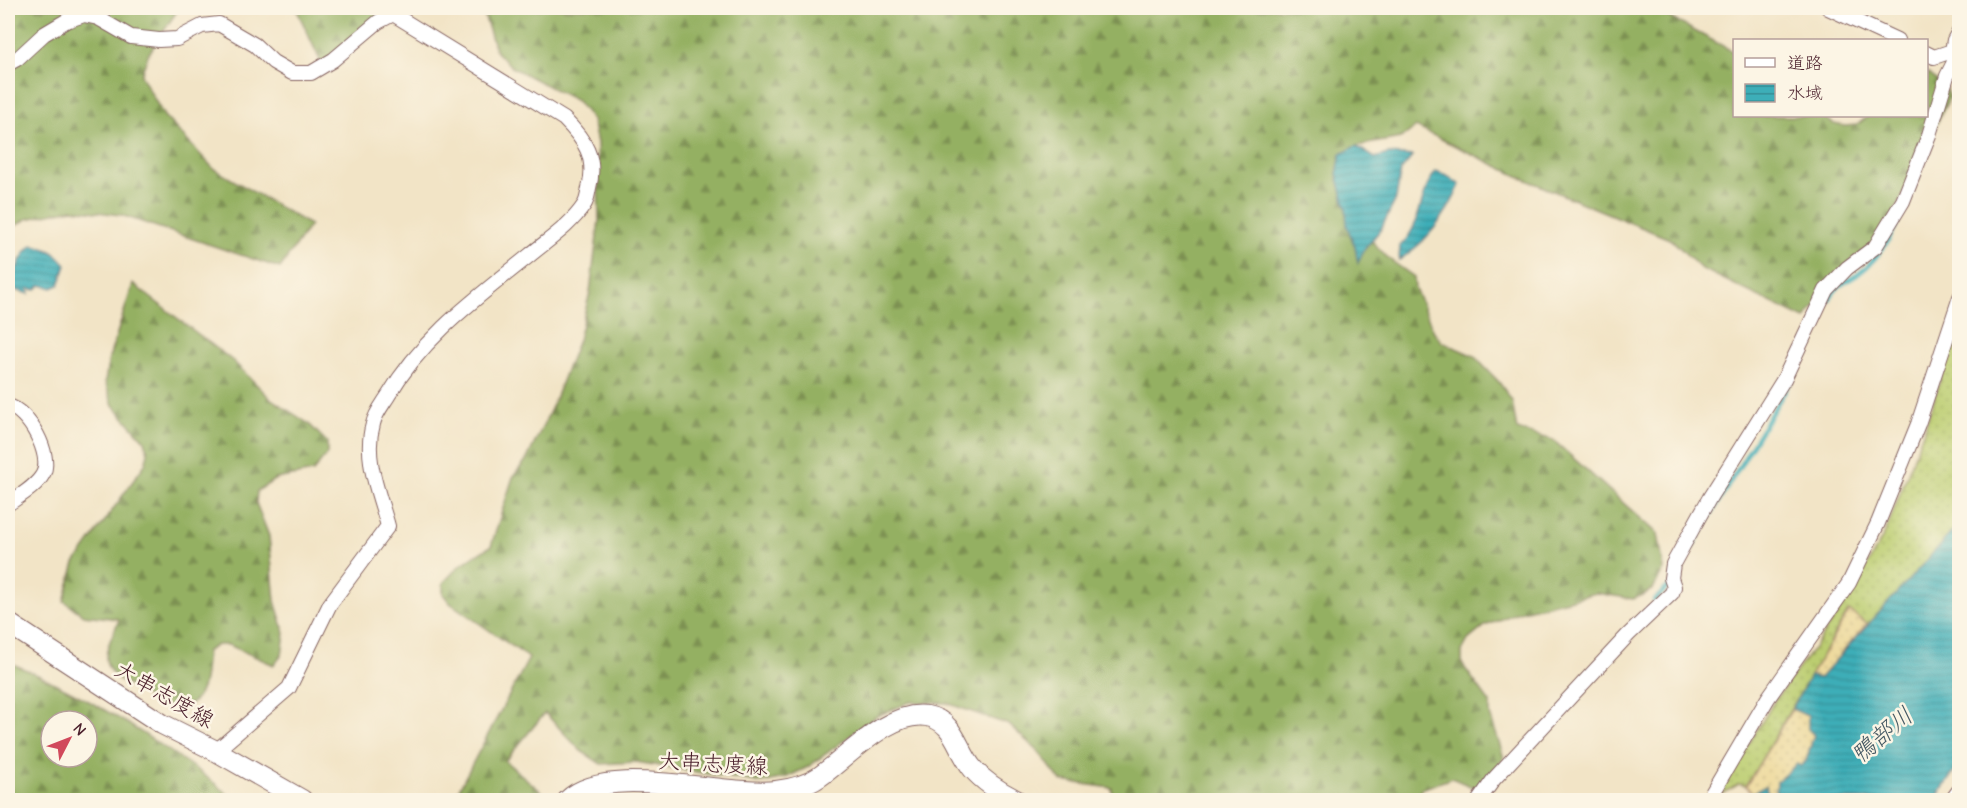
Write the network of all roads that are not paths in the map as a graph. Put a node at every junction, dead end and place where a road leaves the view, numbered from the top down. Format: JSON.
{"nodes":[{"id":1,"x":1828,"y":8,"type":"edge"},
{"id":2,"x":396,"y":11,"type":"edge"},
{"id":3,"x":1959,"y":29,"type":"edge"},
{"id":4,"x":1895,"y":39,"type":"edge"},
{"id":5,"x":1928,"y":54,"type":"edge"},
{"id":6,"x":1957,"y":57,"type":"edge"},
{"id":7,"x":8,"y":64,"type":"edge"},
{"id":8,"x":1959,"y":297,"type":"edge"},
{"id":9,"x":8,"y":406,"type":"edge"},
{"id":10,"x":8,"y":504,"type":"edge"},
{"id":11,"x":8,"y":623,"type":"edge"},
{"id":12,"x":216,"y":751,"type":"junction"},
{"id":13,"x":1959,"y":789,"type":"edge"},
{"id":14,"x":302,"y":801,"type":"edge"},
{"id":15,"x":568,"y":801,"type":"edge"},
{"id":16,"x":1016,"y":801,"type":"edge"},
{"id":17,"x":1479,"y":801,"type":"edge"},
{"id":18,"x":1708,"y":801,"type":"edge"},
{"id":19,"x":1952,"y":801,"type":"edge"}],
"edges":[{"from":1,"to":4,"type":"street"},
{"from":2,"to":7,"type":"street"},
{"from":2,"to":12,"type":"street"},
{"from":3,"to":6,"type":"street"},
{"from":5,"to":6,"type":"street"},
{"from":6,"to":17,"type":"street"},
{"from":8,"to":18,"type":"street"},
{"from":9,"to":10,"type":"street"},
{"from":11,"to":12,"type":"main road","name":"大串志度線"},
{"from":12,"to":14,"type":"main road","name":"大串志度線"},
{"from":13,"to":19,"type":"street"},
{"from":15,"to":16,"type":"main road","name":"大串志度線"}]}
